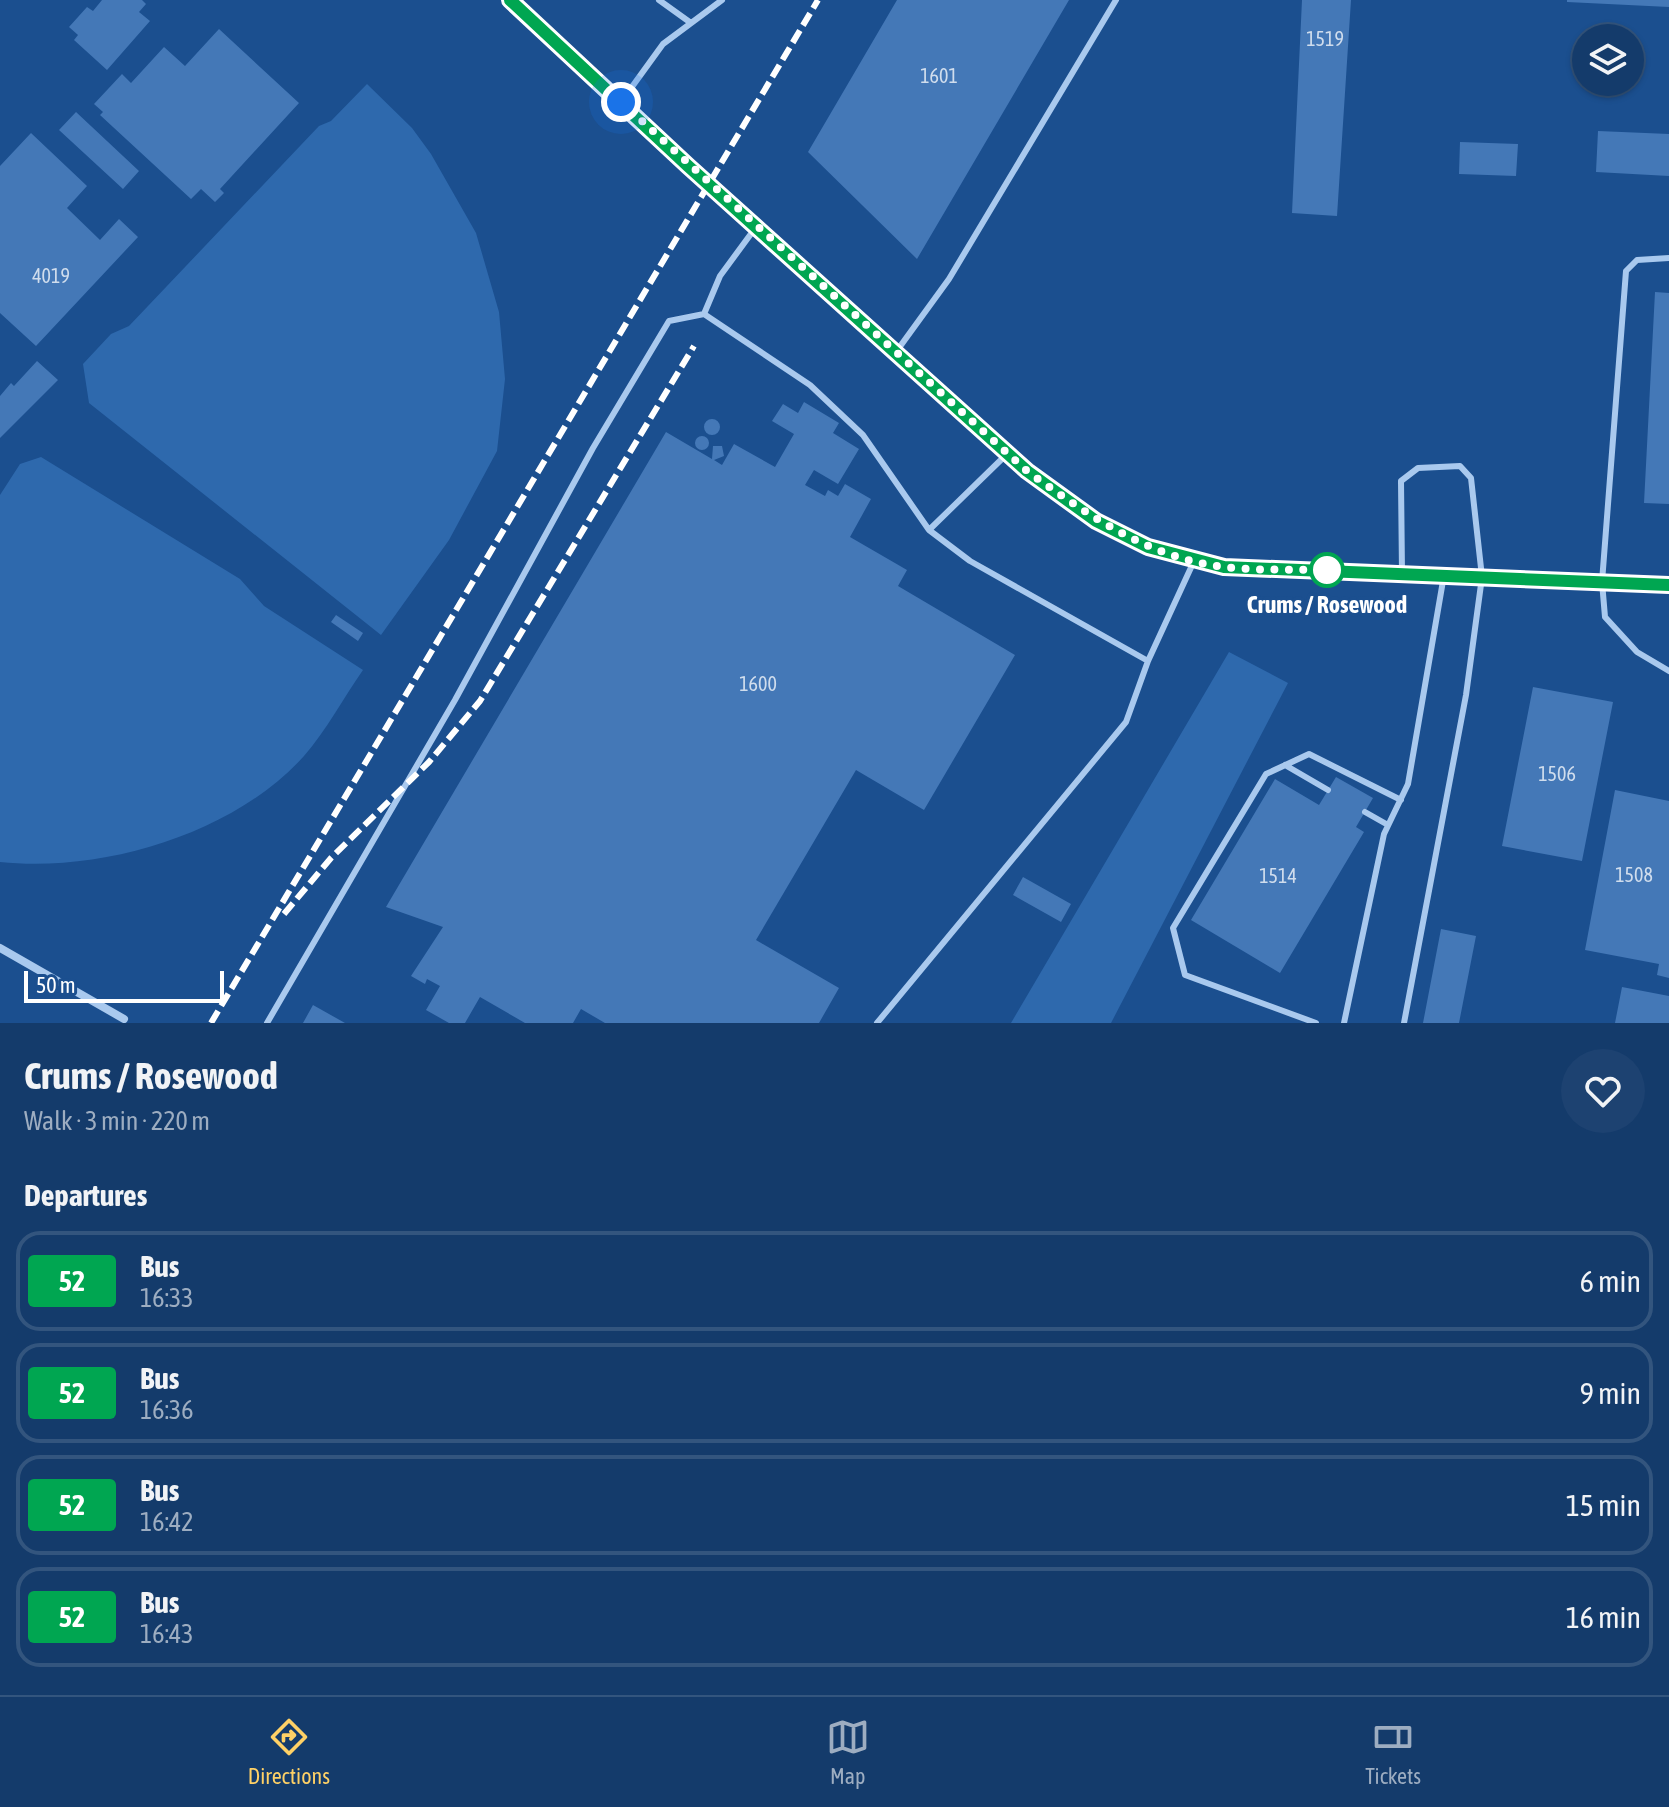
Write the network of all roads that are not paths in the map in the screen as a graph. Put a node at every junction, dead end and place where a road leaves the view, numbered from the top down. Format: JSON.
{"nodes":[{"id":1,"x":510,"y":0,"type":"edge"},
{"id":2,"x":659,"y":0,"type":"edge"},
{"id":3,"x":722,"y":0,"type":"edge"},
{"id":4,"x":1116,"y":0,"type":"edge"},
{"id":5,"x":691,"y":23,"type":"junction"},
{"id":6,"x":621,"y":102,"type":"junction"},
{"id":7,"x":756,"y":227,"type":"junction"},
{"id":8,"x":1669,"y":258,"type":"edge"},
{"id":9,"x":704,"y":314,"type":"junction"},
{"id":10,"x":896,"y":352,"type":"junction"},
{"id":11,"x":1008,"y":453,"type":"junction"},
{"id":12,"x":929,"y":530,"type":"junction"},
{"id":13,"x":1194,"y":561,"type":"junction"},
{"id":14,"x":1402,"y":573,"type":"junction"},
{"id":15,"x":1444,"y":575,"type":"junction"},
{"id":16,"x":1482,"y":577,"type":"junction"},
{"id":17,"x":1602,"y":582,"type":"junction"},
{"id":18,"x":1669,"y":585,"type":"edge"},
{"id":19,"x":1148,"y":661,"type":"junction"},
{"id":20,"x":1669,"y":671,"type":"edge"},
{"id":21,"x":1285,"y":765,"type":"junction"},
{"id":22,"x":1328,"y":790,"type":"dead end"},
{"id":23,"x":1401,"y":800,"type":"junction"},
{"id":24,"x":1365,"y":812,"type":"dead end"},
{"id":25,"x":1388,"y":825,"type":"junction"},
{"id":26,"x":0,"y":948,"type":"edge"},
{"id":27,"x":123,"y":1021,"type":"edge"},
{"id":28,"x":267,"y":1023,"type":"edge"},
{"id":29,"x":877,"y":1023,"type":"edge"},
{"id":30,"x":1316,"y":1023,"type":"edge"},
{"id":31,"x":1344,"y":1023,"type":"edge"},
{"id":32,"x":1404,"y":1023,"type":"edge"}],
"edges":[{"from":1,"to":6,"type":"street"},
{"from":2,"to":5,"type":"lane"},
{"from":3,"to":5,"type":"lane"},
{"from":4,"to":10,"type":"lane"},
{"from":5,"to":6,"type":"lane"},
{"from":6,"to":7,"type":"street"},
{"from":7,"to":9,"type":"lane"},
{"from":7,"to":10,"type":"street"},
{"from":8,"to":17,"type":"lane"},
{"from":9,"to":12,"type":"lane"},
{"from":9,"to":28,"type":"lane"},
{"from":10,"to":11,"type":"street"},
{"from":11,"to":12,"type":"lane"},
{"from":11,"to":13,"type":"street"},
{"from":12,"to":19,"type":"lane"},
{"from":13,"to":14,"type":"street"},
{"from":13,"to":19,"type":"lane"},
{"from":14,"to":15,"type":"street"},
{"from":14,"to":16,"type":"lane"},
{"from":15,"to":16,"type":"street"},
{"from":15,"to":23,"type":"lane"},
{"from":16,"to":17,"type":"street"},
{"from":16,"to":32,"type":"lane"},
{"from":17,"to":18,"type":"street"},
{"from":17,"to":20,"type":"lane"},
{"from":19,"to":29,"type":"lane"},
{"from":21,"to":22,"type":"lane"},
{"from":21,"to":23,"type":"lane"},
{"from":21,"to":30,"type":"lane"},
{"from":23,"to":25,"type":"lane"},
{"from":24,"to":25,"type":"lane"},
{"from":25,"to":31,"type":"lane"},
{"from":26,"to":27,"type":"street"}]}
